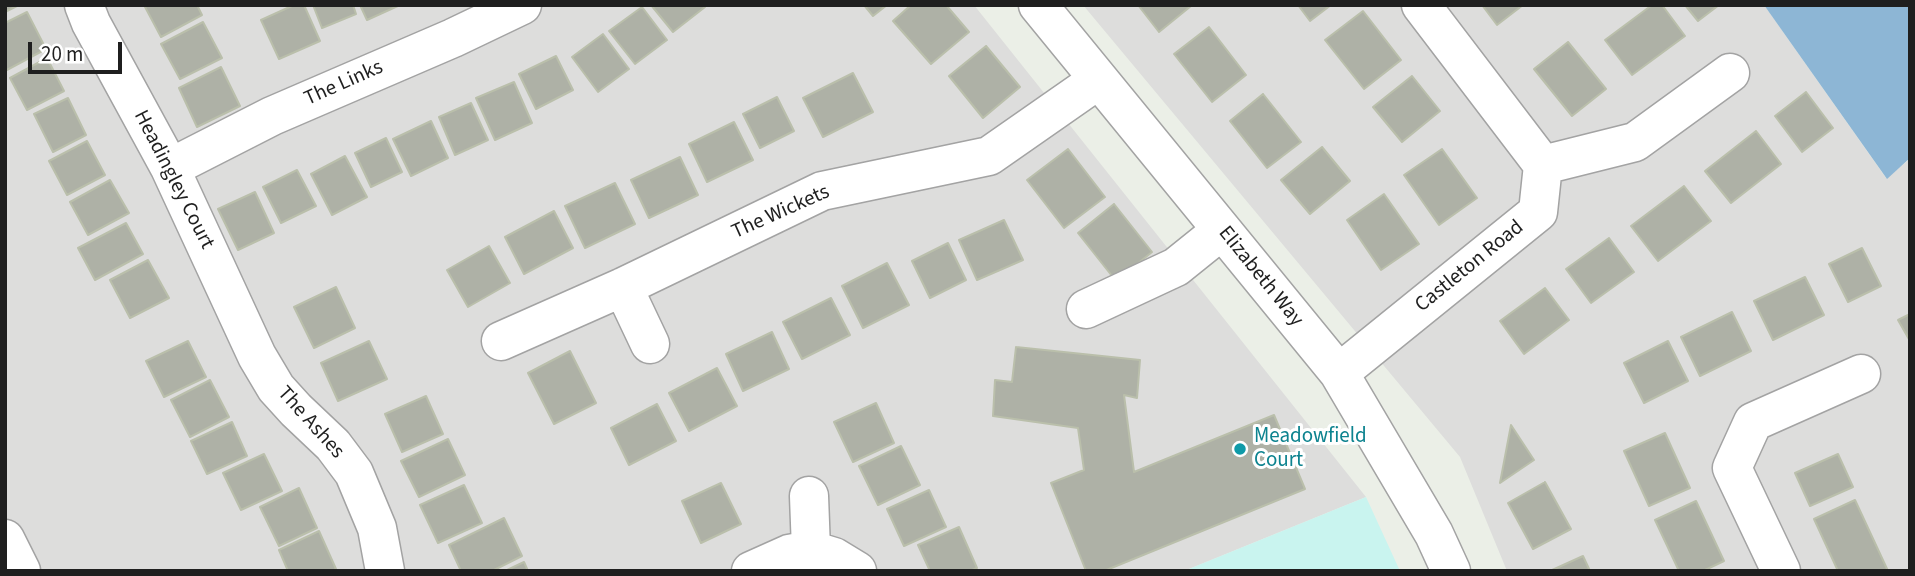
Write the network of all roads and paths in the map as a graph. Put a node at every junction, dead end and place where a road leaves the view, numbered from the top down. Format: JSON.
{"nodes":[{"id":1,"x":84,"y":5,"type":"edge"},
{"id":2,"x":522,"y":5,"type":"edge"},
{"id":3,"x":1038,"y":5,"type":"edge"},
{"id":4,"x":1421,"y":5,"type":"edge"},
{"id":5,"x":1730,"y":73,"type":"dead end"},
{"id":6,"x":1098,"y":80,"type":"junction"},
{"id":7,"x":1543,"y":165,"type":"junction"},
{"id":8,"x":170,"y":168,"type":"junction"},
{"id":9,"x":1222,"y":230,"type":"junction"},
{"id":10,"x":623,"y":287,"type":"junction"},
{"id":11,"x":1086,"y":309,"type":"dead end"},
{"id":12,"x":501,"y":341,"type":"dead end"},
{"id":13,"x":650,"y":344,"type":"dead end"},
{"id":14,"x":257,"y":356,"type":"joint"},
{"id":15,"x":1339,"y":373,"type":"junction"},
{"id":16,"x":1861,"y":374,"type":"dead end"},
{"id":17,"x":808,"y":496,"type":"dead end"},
{"id":18,"x":5,"y":539,"type":"edge"},
{"id":19,"x":811,"y":550,"type":"junction"},
{"id":20,"x":21,"y":571,"type":"edge"},
{"id":21,"x":385,"y":571,"type":"edge"},
{"id":22,"x":751,"y":571,"type":"edge"},
{"id":23,"x":857,"y":571,"type":"edge"},
{"id":24,"x":1451,"y":571,"type":"edge"},
{"id":25,"x":1781,"y":571,"type":"edge"}],
"edges":[{"from":1,"to":8,"type":"street","name":"Headingley Court"},
{"from":2,"to":8,"type":"street","name":"The Links"},
{"from":3,"to":6,"type":"street","name":"Elizabeth Way"},
{"from":4,"to":7,"type":"street"},
{"from":5,"to":7,"type":"street"},
{"from":6,"to":9,"type":"street","name":"Elizabeth Way"},
{"from":6,"to":10,"type":"street","name":"The Wickets"},
{"from":7,"to":15,"type":"street","name":"Castleton Road"},
{"from":8,"to":14,"type":"street","name":"Headingley Court"},
{"from":9,"to":11,"type":"street"},
{"from":9,"to":15,"type":"street","name":"Elizabeth Way"},
{"from":10,"to":12,"type":"street","name":"The Wickets"},
{"from":10,"to":13,"type":"street"},
{"from":14,"to":21,"type":"street","name":"The Ashes"},
{"from":15,"to":24,"type":"street","name":"Elizabeth Way"},
{"from":16,"to":25,"type":"street"},
{"from":17,"to":19,"type":"street"},
{"from":18,"to":20,"type":"street"},
{"from":19,"to":22,"type":"street"},
{"from":19,"to":23,"type":"street"}]}
